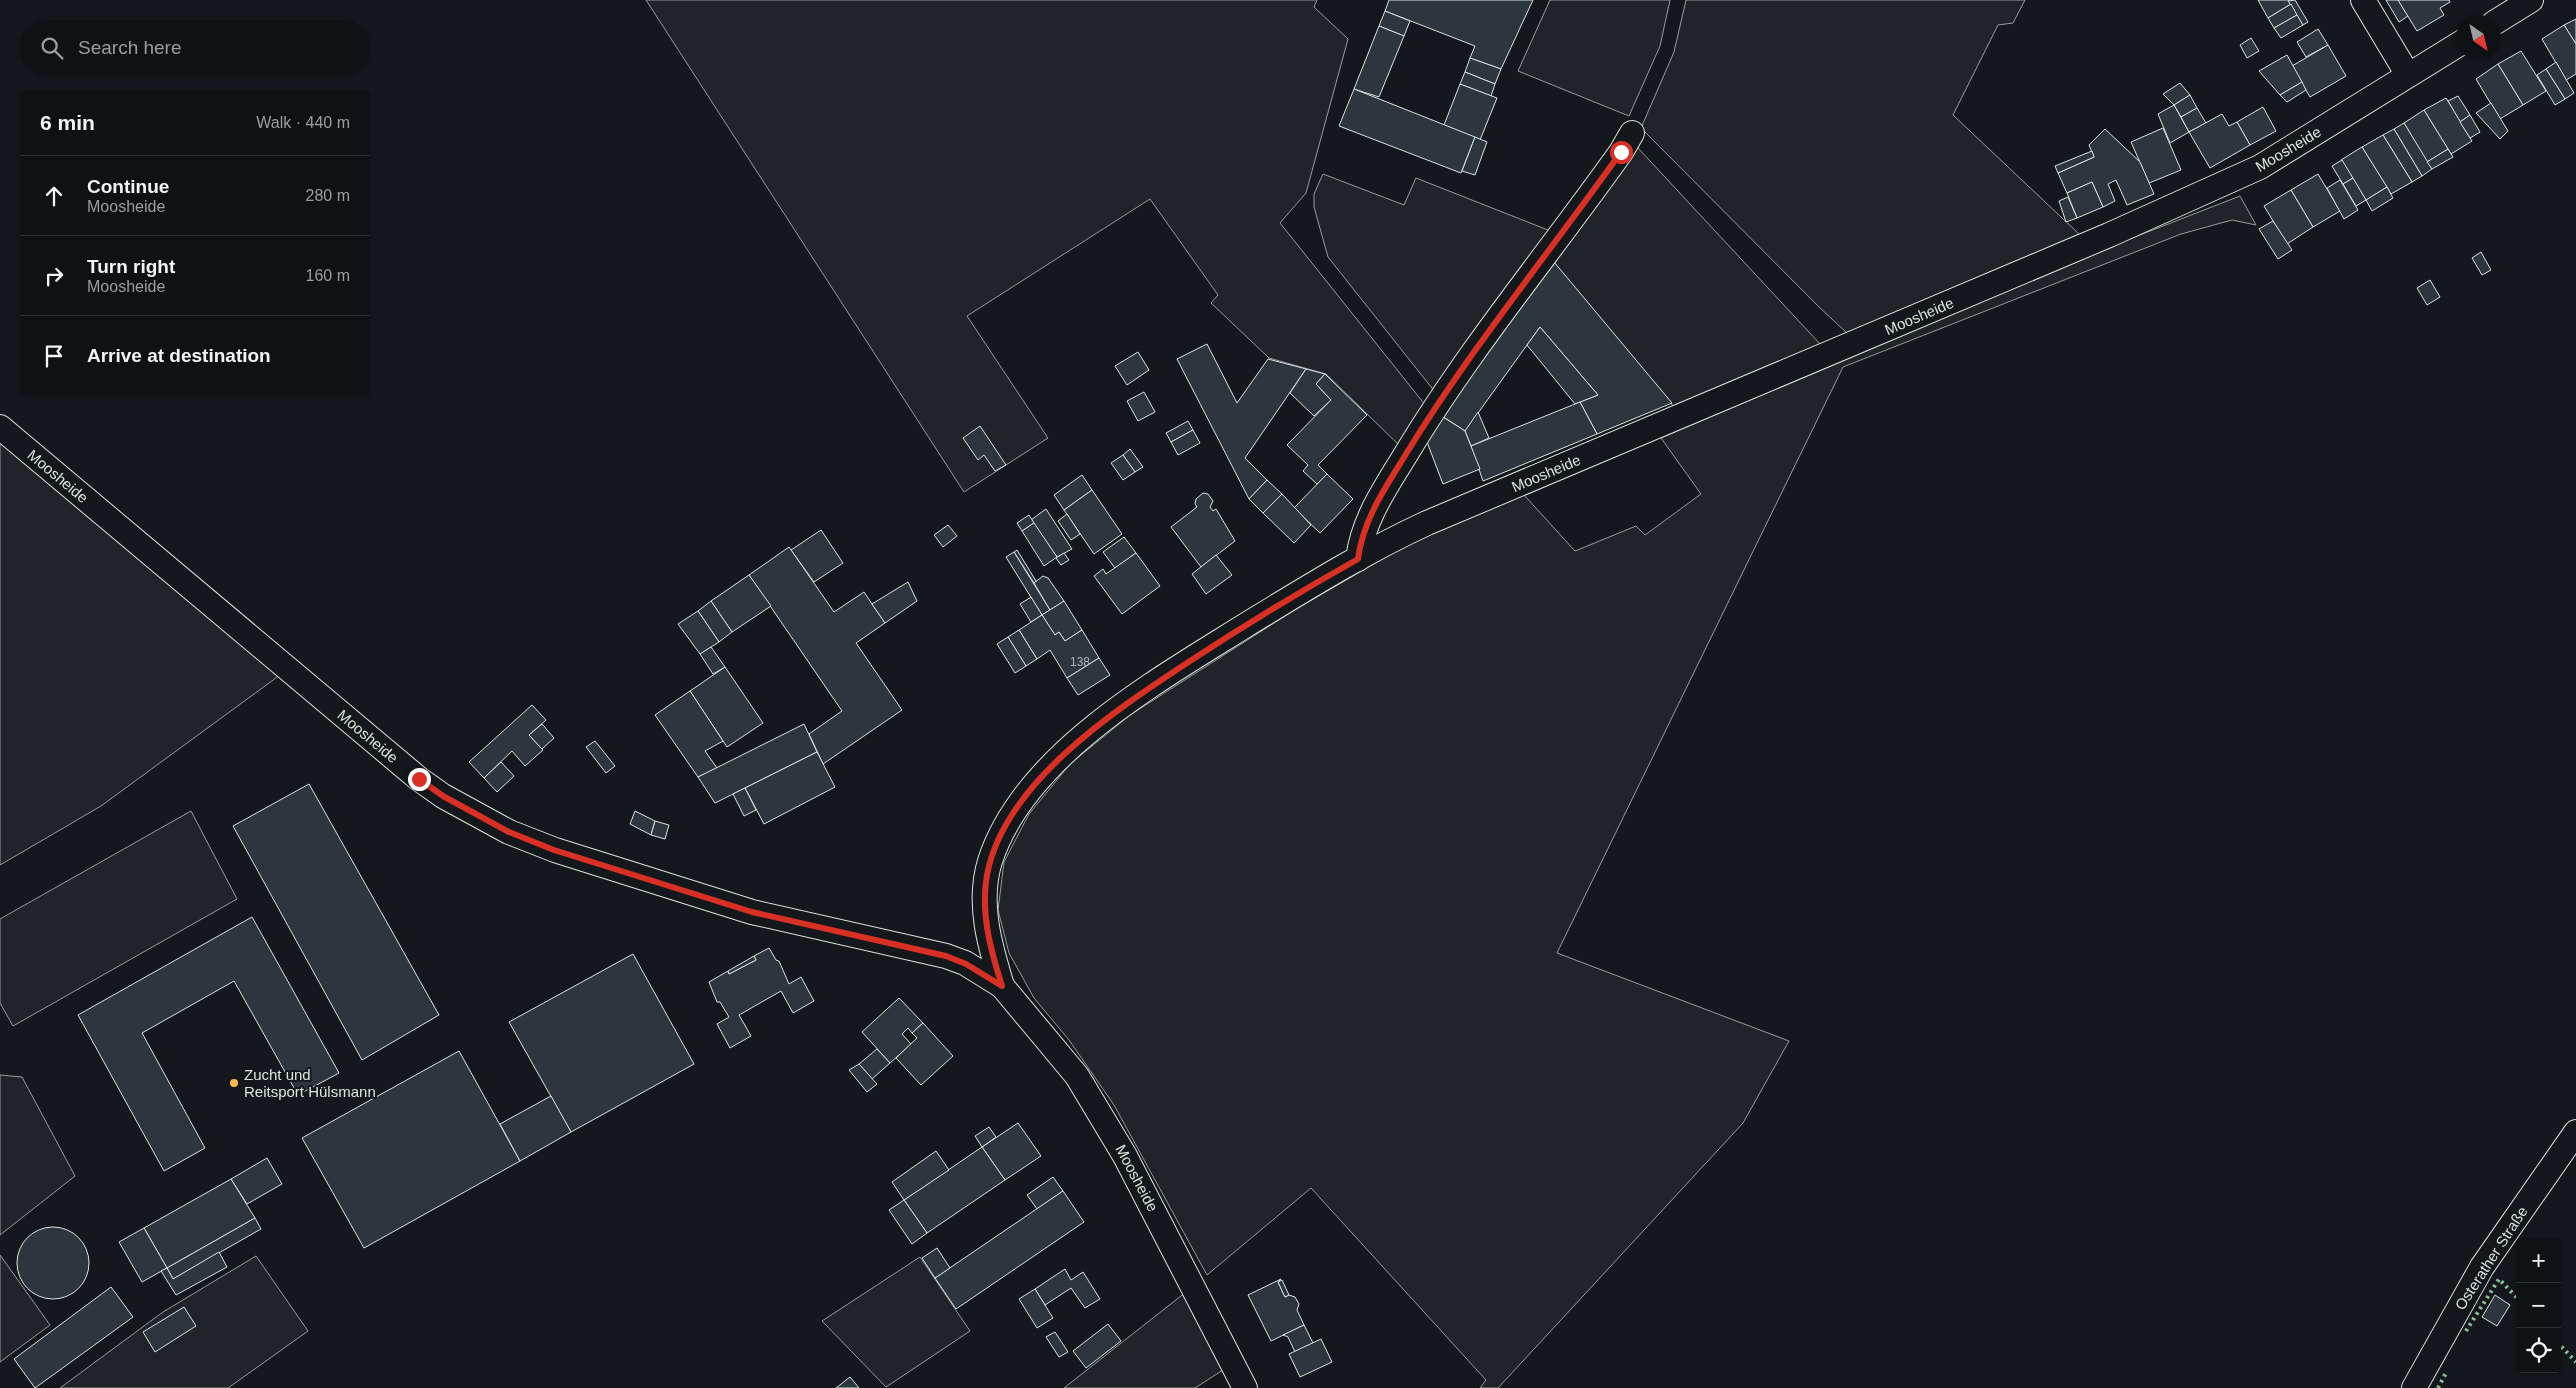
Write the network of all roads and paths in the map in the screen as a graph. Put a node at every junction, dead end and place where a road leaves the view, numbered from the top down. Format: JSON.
{"nodes":[{"id":1,"x":2364,"y":0,"type":"edge"},
{"id":2,"x":2530,"y":0,"type":"edge"},
{"id":3,"x":2501,"y":19,"type":"edge"},
{"id":4,"x":2456,"y":46,"type":"edge"},
{"id":5,"x":2408,"y":75,"type":"junction"},
{"id":6,"x":1632,"y":133,"type":"dead end"},
{"id":7,"x":0,"y":427,"type":"edge"},
{"id":8,"x":1358,"y":559,"type":"junction"},
{"id":9,"x":1002,"y":986,"type":"junction"},
{"id":10,"x":2576,"y":1132,"type":"edge"},
{"id":11,"x":1245,"y":1388,"type":"edge"},
{"id":12,"x":2414,"y":1388,"type":"edge"}],
"edges":[{"from":1,"to":5,"type":"street"},
{"from":2,"to":3,"type":"street"},
{"from":4,"to":5,"type":"street","name":"Moosheide"},
{"from":5,"to":8,"type":"street","name":"Moosheide"},
{"from":6,"to":8,"type":"street"},
{"from":7,"to":9,"type":"street","name":"Moosheide"},
{"from":8,"to":9,"type":"street","name":"Moosheide"},
{"from":9,"to":11,"type":"street","name":"Moosheide"},
{"from":10,"to":12,"type":"street","name":"Osterather Straße"}]}
